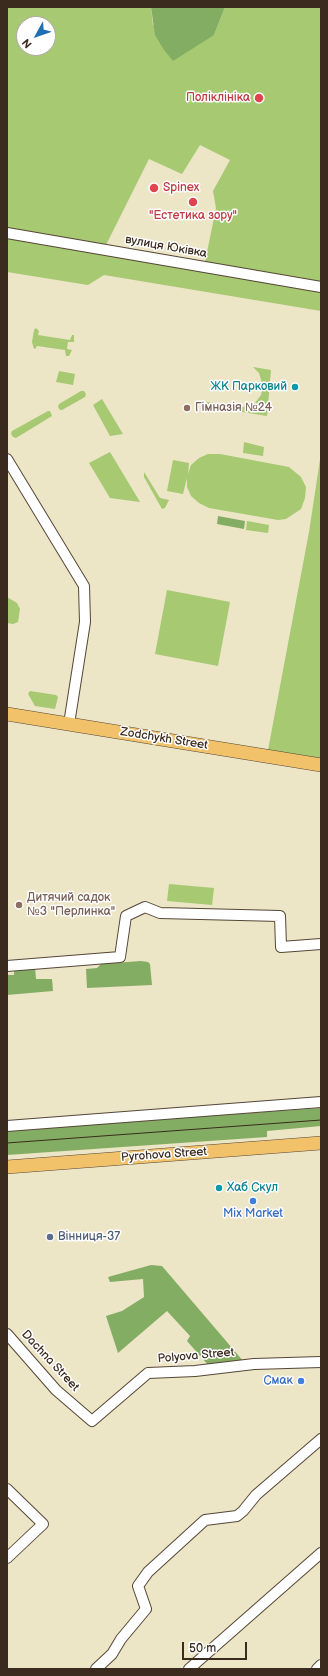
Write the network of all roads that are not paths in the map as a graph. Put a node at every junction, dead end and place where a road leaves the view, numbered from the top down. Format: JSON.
{"nodes":[{"id":1,"x":7,"y":233,"type":"edge"},
{"id":2,"x":321,"y":287,"type":"edge"},
{"id":3,"x":7,"y":459,"type":"edge"},
{"id":4,"x":7,"y":714,"type":"edge"},
{"id":5,"x":69,"y":724,"type":"junction"},
{"id":6,"x":321,"y":765,"type":"edge"},
{"id":7,"x":321,"y":944,"type":"edge"},
{"id":8,"x":7,"y":966,"type":"edge"},
{"id":9,"x":321,"y":1102,"type":"edge"},
{"id":10,"x":7,"y":1126,"type":"edge"},
{"id":11,"x":321,"y":1143,"type":"edge"},
{"id":12,"x":7,"y":1167,"type":"edge"},
{"id":13,"x":7,"y":1334,"type":"edge"},
{"id":14,"x":321,"y":1362,"type":"edge"},
{"id":15,"x":92,"y":1421,"type":"joint"},
{"id":16,"x":321,"y":1439,"type":"edge"},
{"id":17,"x":7,"y":1489,"type":"edge"},
{"id":18,"x":321,"y":1553,"type":"edge"},
{"id":19,"x":7,"y":1558,"type":"edge"},
{"id":20,"x":321,"y":1665,"type":"edge"},
{"id":21,"x":96,"y":1669,"type":"edge"},
{"id":22,"x":189,"y":1669,"type":"edge"},
{"id":23,"x":316,"y":1669,"type":"edge"}],
"edges":[{"from":1,"to":2,"type":"street","name":"вулиця Юківка"},
{"from":3,"to":5,"type":"street"},
{"from":4,"to":5,"type":"main road","name":"Zodchykh Street"},
{"from":5,"to":6,"type":"main road","name":"Zodchykh Street"},
{"from":7,"to":8,"type":"street"},
{"from":9,"to":10,"type":"street"},
{"from":11,"to":12,"type":"main road","name":"Pyrohova Street"},
{"from":13,"to":15,"type":"street","name":"Dachna Street"},
{"from":14,"to":15,"type":"street","name":"Polyova Street"},
{"from":16,"to":21,"type":"street"},
{"from":17,"to":19,"type":"street"},
{"from":18,"to":22,"type":"street"},
{"from":20,"to":23,"type":"street"}]}
